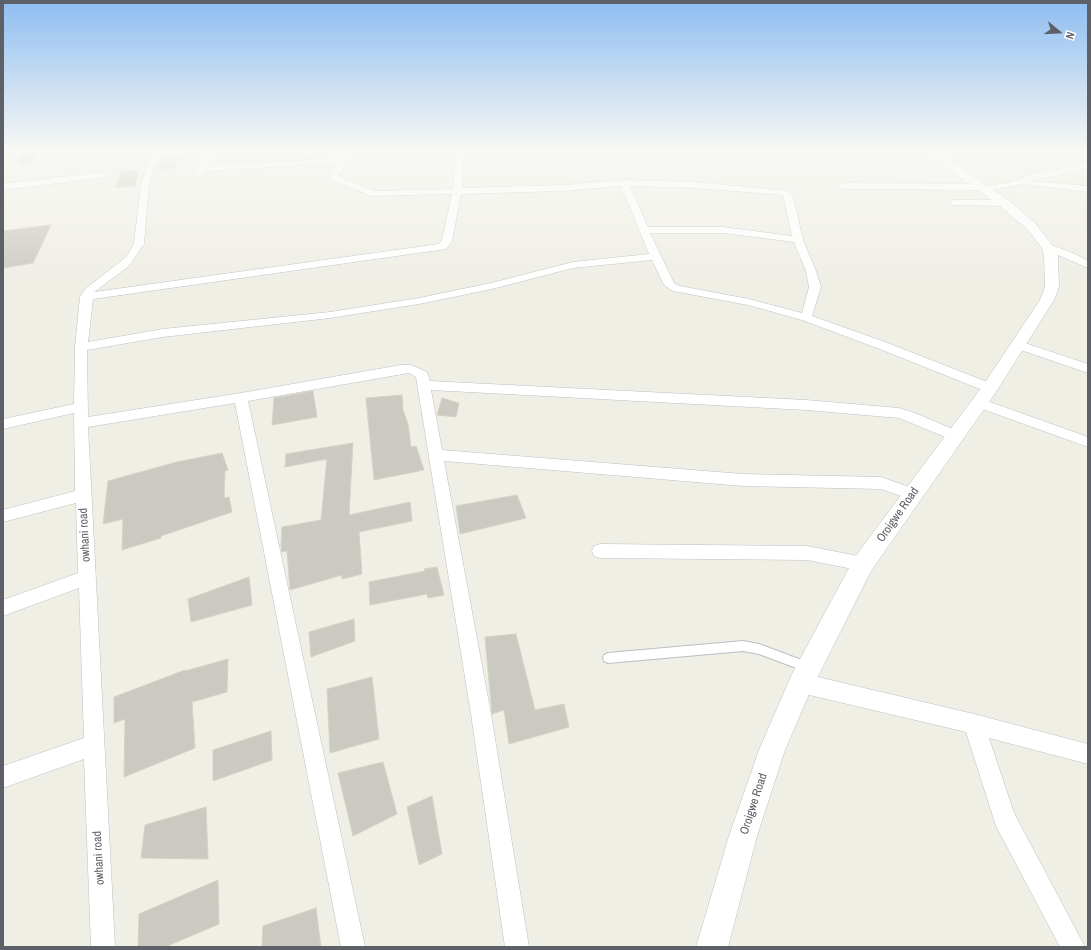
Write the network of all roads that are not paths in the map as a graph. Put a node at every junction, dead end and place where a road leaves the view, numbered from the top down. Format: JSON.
{"nodes":[{"id":1,"x":144,"y":194,"type":"edge"},
{"id":2,"x":456,"y":194,"type":"edge"},
{"id":3,"x":628,"y":194,"type":"edge"},
{"id":4,"x":787,"y":194,"type":"edge"},
{"id":5,"x":992,"y":194,"type":"edge"},
{"id":6,"x":954,"y":203,"type":"dead end"},
{"id":7,"x":1004,"y":203,"type":"junction"},
{"id":8,"x":644,"y":230,"type":"junction"},
{"id":9,"x":798,"y":240,"type":"junction"},
{"id":10,"x":1048,"y":247,"type":"junction"},
{"id":11,"x":655,"y":256,"type":"junction"},
{"id":12,"x":1086,"y":262,"type":"edge"},
{"id":13,"x":86,"y":297,"type":"junction"},
{"id":14,"x":806,"y":318,"type":"junction"},
{"id":15,"x":1019,"y":344,"type":"junction"},
{"id":16,"x":82,"y":347,"type":"junction"},
{"id":17,"x":1088,"y":369,"type":"edge"},
{"id":18,"x":424,"y":385,"type":"junction"},
{"id":19,"x":984,"y":396,"type":"junction"},
{"id":20,"x":241,"y":398,"type":"junction"},
{"id":21,"x":81,"y":415,"type":"junction"},
{"id":22,"x":3,"y":424,"type":"edge"},
{"id":23,"x":955,"y":436,"type":"junction"},
{"id":24,"x":1088,"y":442,"type":"edge"},
{"id":25,"x":437,"y":455,"type":"junction"},
{"id":26,"x":913,"y":494,"type":"junction"},
{"id":27,"x":83,"y":495,"type":"junction"},
{"id":28,"x":3,"y":516,"type":"edge"},
{"id":29,"x":600,"y":550,"type":"dead end"},
{"id":30,"x":863,"y":564,"type":"junction"},
{"id":31,"x":87,"y":576,"type":"junction"},
{"id":32,"x":3,"y":608,"type":"edge"},
{"id":33,"x":608,"y":658,"type":"dead end"},
{"id":34,"x":805,"y":676,"type":"junction"},
{"id":35,"x":974,"y":724,"type":"junction"},
{"id":36,"x":94,"y":745,"type":"junction"},
{"id":37,"x":1088,"y":754,"type":"edge"},
{"id":38,"x":3,"y":777,"type":"edge"},
{"id":39,"x":103,"y":947,"type":"edge"},
{"id":40,"x":353,"y":947,"type":"edge"},
{"id":41,"x":517,"y":947,"type":"edge"},
{"id":42,"x":712,"y":947,"type":"edge"},
{"id":43,"x":1073,"y":947,"type":"edge"}],
"edges":[{"from":1,"to":13,"type":"street"},
{"from":2,"to":13,"type":"street"},
{"from":3,"to":8,"type":"street"},
{"from":4,"to":9,"type":"street"},
{"from":5,"to":7,"type":"street","name":"Oroigwe Road"},
{"from":6,"to":7,"type":"street"},
{"from":7,"to":10,"type":"street","name":"Oroigwe Road"},
{"from":8,"to":9,"type":"street"},
{"from":8,"to":11,"type":"street"},
{"from":9,"to":14,"type":"street"},
{"from":10,"to":12,"type":"street"},
{"from":10,"to":15,"type":"street","name":"Oroigwe Road"},
{"from":11,"to":14,"type":"street"},
{"from":11,"to":16,"type":"street"},
{"from":13,"to":16,"type":"street","name":"owhani road"},
{"from":14,"to":19,"type":"street"},
{"from":15,"to":17,"type":"street"},
{"from":15,"to":19,"type":"street","name":"Oroigwe Road"},
{"from":16,"to":21,"type":"street","name":"owhani road"},
{"from":18,"to":20,"type":"street"},
{"from":18,"to":23,"type":"street"},
{"from":18,"to":25,"type":"street"},
{"from":19,"to":23,"type":"street","name":"Oroigwe Road"},
{"from":19,"to":24,"type":"street"},
{"from":20,"to":21,"type":"street"},
{"from":20,"to":40,"type":"street"},
{"from":21,"to":22,"type":"street"},
{"from":21,"to":27,"type":"street","name":"owhani road"},
{"from":23,"to":26,"type":"street","name":"Oroigwe Road"},
{"from":25,"to":26,"type":"street"},
{"from":25,"to":41,"type":"street"},
{"from":26,"to":30,"type":"street","name":"Oroigwe Road"},
{"from":27,"to":28,"type":"street"},
{"from":27,"to":31,"type":"street","name":"owhani road"},
{"from":29,"to":30,"type":"street"},
{"from":30,"to":34,"type":"street","name":"Oroigwe Road"},
{"from":31,"to":32,"type":"street"},
{"from":31,"to":36,"type":"street","name":"owhani road"},
{"from":33,"to":34,"type":"lane"},
{"from":34,"to":35,"type":"street"},
{"from":34,"to":42,"type":"street","name":"Oroigwe Road"},
{"from":35,"to":37,"type":"street"},
{"from":35,"to":43,"type":"street"},
{"from":36,"to":38,"type":"street"},
{"from":36,"to":39,"type":"street","name":"owhani road"}]}
